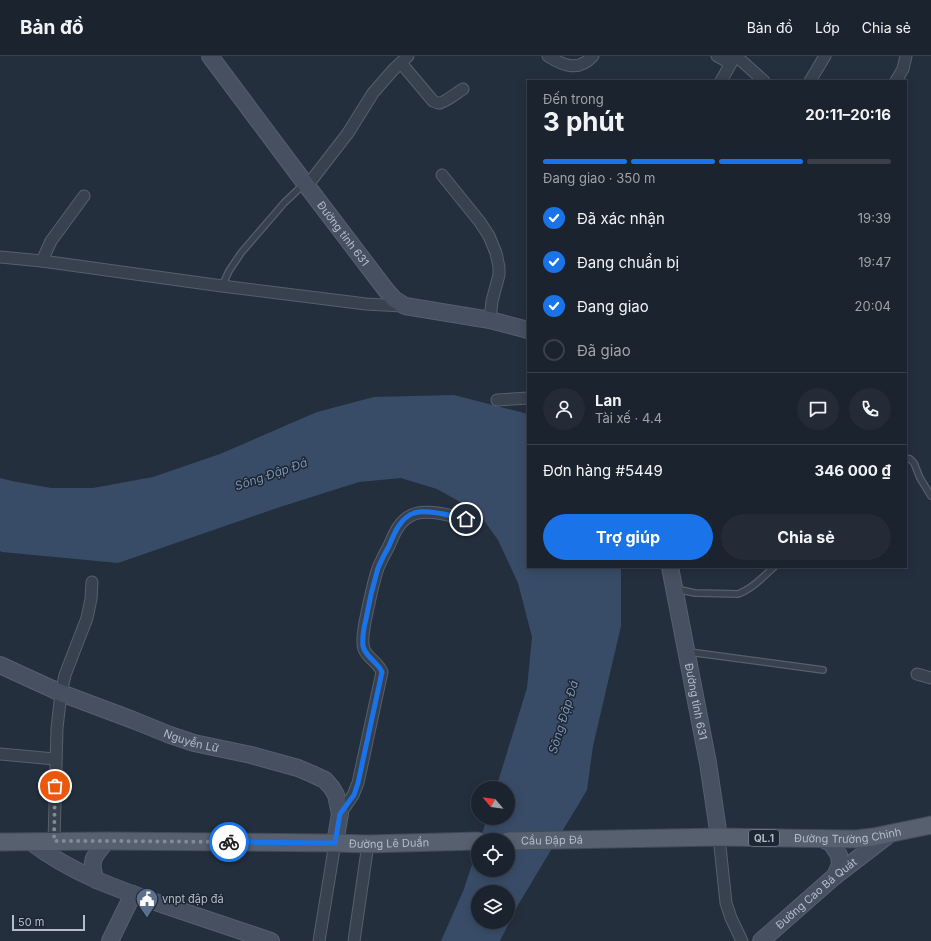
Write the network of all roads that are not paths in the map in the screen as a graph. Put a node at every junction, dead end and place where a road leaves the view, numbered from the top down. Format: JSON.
{"nodes":[{"id":1,"x":210,"y":56,"type":"edge"},
{"id":2,"x":548,"y":56,"type":"edge"},
{"id":3,"x":593,"y":56,"type":"edge"},
{"id":4,"x":717,"y":56,"type":"edge"},
{"id":5,"x":825,"y":56,"type":"edge"},
{"id":6,"x":906,"y":56,"type":"edge"},
{"id":7,"x":734,"y":58,"type":"edge"},
{"id":8,"x":404,"y":60,"type":"edge"},
{"id":9,"x":722,"y":80,"type":"edge"},
{"id":10,"x":763,"y":80,"type":"edge"},
{"id":11,"x":811,"y":80,"type":"edge"},
{"id":12,"x":897,"y":80,"type":"edge"},
{"id":13,"x":463,"y":89,"type":"dead end"},
{"id":14,"x":442,"y":176,"type":"dead end"},
{"id":15,"x":306,"y":185,"type":"junction"},
{"id":16,"x":84,"y":196,"type":"dead end"},
{"id":17,"x":0,"y":257,"type":"edge"},
{"id":18,"x":42,"y":262,"type":"junction"},
{"id":19,"x":222,"y":286,"type":"junction"},
{"id":20,"x":405,"y":306,"type":"junction"},
{"id":21,"x":490,"y":320,"type":"junction"},
{"id":22,"x":527,"y":330,"type":"edge"},
{"id":23,"x":527,"y":398,"type":"edge"},
{"id":24,"x":497,"y":400,"type":"dead end"},
{"id":25,"x":907,"y":458,"type":"edge"},
{"id":26,"x":931,"y":496,"type":"edge"},
{"id":27,"x":466,"y":519,"type":"dead end"},
{"id":28,"x":670,"y":568,"type":"edge"},
{"id":29,"x":773,"y":568,"type":"edge"},
{"id":30,"x":92,"y":582,"type":"dead end"},
{"id":31,"x":674,"y":588,"type":"junction"},
{"id":32,"x":686,"y":652,"type":"junction"},
{"id":33,"x":0,"y":665,"type":"edge"},
{"id":34,"x":823,"y":670,"type":"dead end"},
{"id":35,"x":917,"y":674,"type":"dead end"},
{"id":36,"x":931,"y":678,"type":"edge"},
{"id":37,"x":61,"y":693,"type":"junction"},
{"id":38,"x":0,"y":754,"type":"edge"},
{"id":39,"x":56,"y":759,"type":"junction"},
{"id":40,"x":340,"y":814,"type":"junction"},
{"id":41,"x":931,"y":825,"type":"edge"},
{"id":42,"x":891,"y":833,"type":"junction"},
{"id":43,"x":719,"y":837,"type":"junction"},
{"id":44,"x":822,"y":838,"type":"junction"},
{"id":45,"x":596,"y":840,"type":"joint"},
{"id":46,"x":54,"y":841,"type":"junction"},
{"id":47,"x":107,"y":841,"type":"junction"},
{"id":48,"x":515,"y":841,"type":"edge"},
{"id":49,"x":0,"y":842,"type":"edge"},
{"id":50,"x":31,"y":842,"type":"junction"},
{"id":51,"x":471,"y":842,"type":"edge"},
{"id":52,"x":335,"y":843,"type":"junction"},
{"id":53,"x":368,"y":844,"type":"junction"},
{"id":54,"x":835,"y":876,"type":"junction"},
{"id":55,"x":96,"y":880,"type":"junction"},
{"id":56,"x":133,"y":894,"type":"junction"},
{"id":57,"x":110,"y":941,"type":"edge"},
{"id":58,"x":271,"y":941,"type":"edge"},
{"id":59,"x":318,"y":941,"type":"edge"},
{"id":60,"x":354,"y":941,"type":"edge"},
{"id":61,"x":742,"y":941,"type":"edge"},
{"id":62,"x":761,"y":941,"type":"edge"}],
"edges":[{"from":1,"to":15,"type":"street","name":"Đường tỉnh 631"},
{"from":2,"to":3,"type":"street"},
{"from":4,"to":7,"type":"street"},
{"from":5,"to":11,"type":"street"},
{"from":6,"to":12,"type":"street"},
{"from":7,"to":9,"type":"street"},
{"from":7,"to":10,"type":"street"},
{"from":8,"to":13,"type":"street"},
{"from":8,"to":15,"type":"street"},
{"from":14,"to":21,"type":"street"},
{"from":15,"to":19,"type":"lane"},
{"from":15,"to":20,"type":"street","name":"Đường tỉnh 631"},
{"from":16,"to":18,"type":"street"},
{"from":17,"to":18,"type":"street"},
{"from":18,"to":19,"type":"street"},
{"from":19,"to":20,"type":"street"},
{"from":20,"to":21,"type":"street","name":"Đường tỉnh 631"},
{"from":21,"to":22,"type":"street","name":"Đường tỉnh 631"},
{"from":23,"to":24,"type":"street"},
{"from":25,"to":26,"type":"lane"},
{"from":27,"to":40,"type":"street"},
{"from":28,"to":31,"type":"street","name":"Đường tỉnh 631"},
{"from":29,"to":31,"type":"lane"},
{"from":30,"to":37,"type":"street"},
{"from":31,"to":32,"type":"street","name":"Đường tỉnh 631"},
{"from":32,"to":34,"type":"lane"},
{"from":32,"to":43,"type":"street","name":"Đường tỉnh 631"},
{"from":33,"to":37,"type":"street","name":"Nguyễn Lữ"},
{"from":35,"to":36,"type":"street"},
{"from":37,"to":39,"type":"street"},
{"from":37,"to":40,"type":"street","name":"Nguyễn Lữ"},
{"from":38,"to":39,"type":"street"},
{"from":39,"to":46,"type":"street"},
{"from":40,"to":52,"type":"street","name":"Nguyễn Lữ"},
{"from":41,"to":42,"type":"main road","name":"Đường Trường Chinh","number":"QL.1"},
{"from":42,"to":44,"type":"main road","name":"Đường Trường Chinh","number":"QL.1"},
{"from":42,"to":54,"type":"street","name":"Đường Cao Bá Quát"},
{"from":43,"to":44,"type":"main road","name":"Đường Trường Chinh","number":"QL.1"},
{"from":43,"to":45,"type":"main road","name":"Đường Trường Chinh","number":"QL.1"},
{"from":43,"to":61,"type":"street"},
{"from":44,"to":54,"type":"street"},
{"from":45,"to":48,"type":"main road","name":"Cầu Đập Đá","number":"QL.1"},
{"from":46,"to":47,"type":"main road","name":"Đường Lê Duẩn"},
{"from":46,"to":50,"type":"main road","name":"Đường Lê Duẩn"},
{"from":47,"to":52,"type":"main road","name":"Đường Lê Duẩn"},
{"from":47,"to":55,"type":"street"},
{"from":49,"to":50,"type":"main road","name":"Đường Lê Duẩn"},
{"from":50,"to":55,"type":"street"},
{"from":51,"to":53,"type":"main road","name":"Đường Lê Duẩn"},
{"from":52,"to":53,"type":"main road","name":"Đường Lê Duẩn"},
{"from":52,"to":59,"type":"street"},
{"from":53,"to":60,"type":"street"},
{"from":54,"to":62,"type":"street","name":"Đường Cao Bá Quát"},
{"from":55,"to":56,"type":"street"},
{"from":56,"to":57,"type":"street"},
{"from":56,"to":58,"type":"street"}]}
